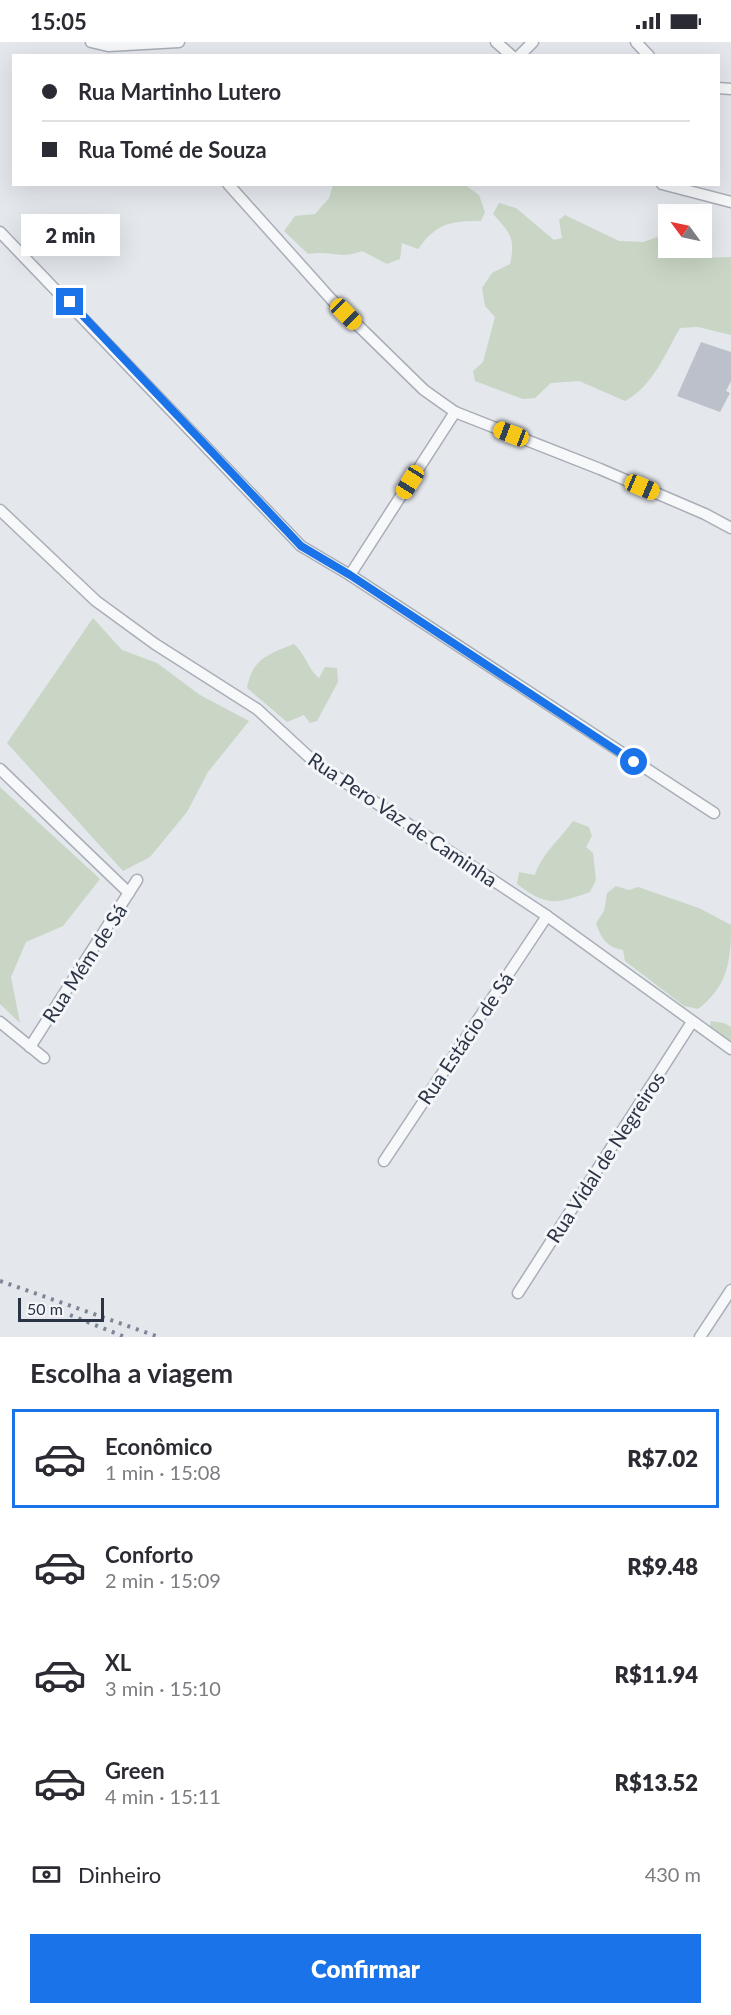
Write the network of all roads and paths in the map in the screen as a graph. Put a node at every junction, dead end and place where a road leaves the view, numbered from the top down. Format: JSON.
{"nodes":[{"id":1,"x":90,"y":42,"type":"edge"},
{"id":2,"x":178,"y":42,"type":"edge"},
{"id":3,"x":496,"y":42,"type":"edge"},
{"id":4,"x":533,"y":42,"type":"edge"},
{"id":5,"x":636,"y":42,"type":"edge"},
{"id":6,"x":102,"y":54,"type":"edge"},
{"id":7,"x":510,"y":54,"type":"edge"},
{"id":8,"x":521,"y":54,"type":"edge"},
{"id":9,"x":647,"y":54,"type":"edge"},
{"id":10,"x":230,"y":186,"type":"edge"},
{"id":11,"x":670,"y":186,"type":"edge"},
{"id":12,"x":731,"y":202,"type":"edge"},
{"id":13,"x":0,"y":232,"type":"edge"},
{"id":14,"x":455,"y":412,"type":"junction"},
{"id":15,"x":0,"y":510,"type":"edge"},
{"id":16,"x":731,"y":528,"type":"edge"},
{"id":17,"x":350,"y":575,"type":"junction"},
{"id":18,"x":0,"y":769,"type":"edge"},
{"id":19,"x":714,"y":813,"type":"dead end"},
{"id":20,"x":137,"y":879,"type":"dead end"},
{"id":21,"x":129,"y":893,"type":"junction"},
{"id":22,"x":548,"y":916,"type":"junction"},
{"id":23,"x":0,"y":1022,"type":"edge"},
{"id":24,"x":692,"y":1022,"type":"junction"},
{"id":25,"x":30,"y":1047,"type":"junction"},
{"id":26,"x":731,"y":1049,"type":"edge"},
{"id":27,"x":44,"y":1058,"type":"dead end"},
{"id":28,"x":384,"y":1161,"type":"dead end"},
{"id":29,"x":731,"y":1290,"type":"edge"},
{"id":30,"x":518,"y":1293,"type":"dead end"},
{"id":31,"x":700,"y":1337,"type":"edge"}],
"edges":[{"from":1,"to":2,"type":"street"},
{"from":1,"to":6,"type":"street"},
{"from":3,"to":7,"type":"street"},
{"from":4,"to":8,"type":"street"},
{"from":5,"to":9,"type":"street"},
{"from":10,"to":14,"type":"street"},
{"from":11,"to":12,"type":"street"},
{"from":13,"to":17,"type":"street"},
{"from":14,"to":16,"type":"street"},
{"from":14,"to":17,"type":"street"},
{"from":15,"to":22,"type":"street","name":"Rua Pero Vaz de Caminha"},
{"from":17,"to":19,"type":"street"},
{"from":18,"to":21,"type":"street"},
{"from":20,"to":21,"type":"street","name":"Rua Mém de Sá"},
{"from":21,"to":25,"type":"street","name":"Rua Mém de Sá"},
{"from":22,"to":24,"type":"street","name":"Rua Pero Vaz de Caminha"},
{"from":22,"to":28,"type":"street","name":"Rua Estácio de Sá"},
{"from":23,"to":25,"type":"street"},
{"from":24,"to":26,"type":"street","name":"Rua Pero Vaz de Caminha"},
{"from":24,"to":30,"type":"street","name":"Rua Vidal de Negreiros"},
{"from":25,"to":27,"type":"street"},
{"from":29,"to":31,"type":"street"}]}
